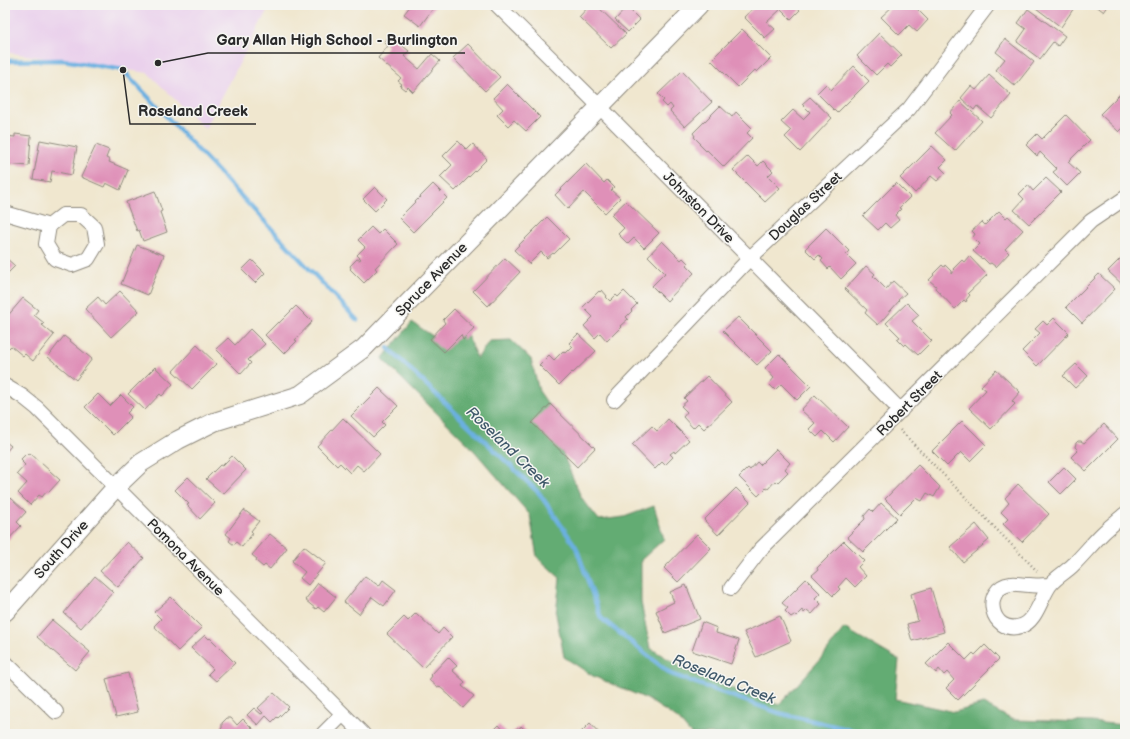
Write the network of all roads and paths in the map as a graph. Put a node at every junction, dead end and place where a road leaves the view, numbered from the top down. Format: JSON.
{"nodes":[{"id":1,"x":497,"y":5,"type":"edge"},
{"id":2,"x":699,"y":5,"type":"edge"},
{"id":3,"x":988,"y":5,"type":"edge"},
{"id":4,"x":600,"y":107,"type":"junction"},
{"id":5,"x":1125,"y":198,"type":"edge"},
{"id":6,"x":5,"y":212,"type":"edge"},
{"id":7,"x":49,"y":226,"type":"dead end"},
{"id":8,"x":750,"y":258,"type":"junction"},
{"id":9,"x":5,"y":386,"type":"edge"},
{"id":10,"x":614,"y":400,"type":"dead end"},
{"id":11,"x":896,"y":416,"type":"junction"},
{"id":12,"x":116,"y":487,"type":"junction"},
{"id":13,"x":1125,"y":514,"type":"edge"},
{"id":14,"x":1050,"y":585,"type":"joint"},
{"id":15,"x":731,"y":588,"type":"dead end"},
{"id":16,"x":5,"y":612,"type":"edge"},
{"id":17,"x":5,"y":662,"type":"edge"},
{"id":18,"x":56,"y":712,"type":"dead end"},
{"id":19,"x":343,"y":714,"type":"junction"},
{"id":20,"x":323,"y":734,"type":"edge"},
{"id":21,"x":363,"y":734,"type":"edge"}],
"edges":[{"from":1,"to":4,"type":"street","name":"Johnston Drive"},
{"from":2,"to":4,"type":"street","name":"Spruce Avenue"},
{"from":3,"to":8,"type":"street","name":"Douglas Street"},
{"from":4,"to":8,"type":"street","name":"Johnston Drive"},
{"from":4,"to":12,"type":"street","name":"Spruce Avenue"},
{"from":5,"to":11,"type":"street","name":"Robert Street"},
{"from":6,"to":7,"type":"street"},
{"from":8,"to":10,"type":"street","name":"Douglas Street"},
{"from":8,"to":11,"type":"street","name":"Johnston Drive"},
{"from":9,"to":12,"type":"street","name":"Pomona Avenue"},
{"from":11,"to":14,"type":"path"},
{"from":11,"to":15,"type":"street","name":"Robert Street"},
{"from":12,"to":16,"type":"street","name":"South Drive"},
{"from":12,"to":19,"type":"street","name":"Pomona Avenue"},
{"from":13,"to":14,"type":"street"},
{"from":17,"to":18,"type":"street"},
{"from":19,"to":20,"type":"street"},
{"from":19,"to":21,"type":"street","name":"Pomona Avenue"}]}
